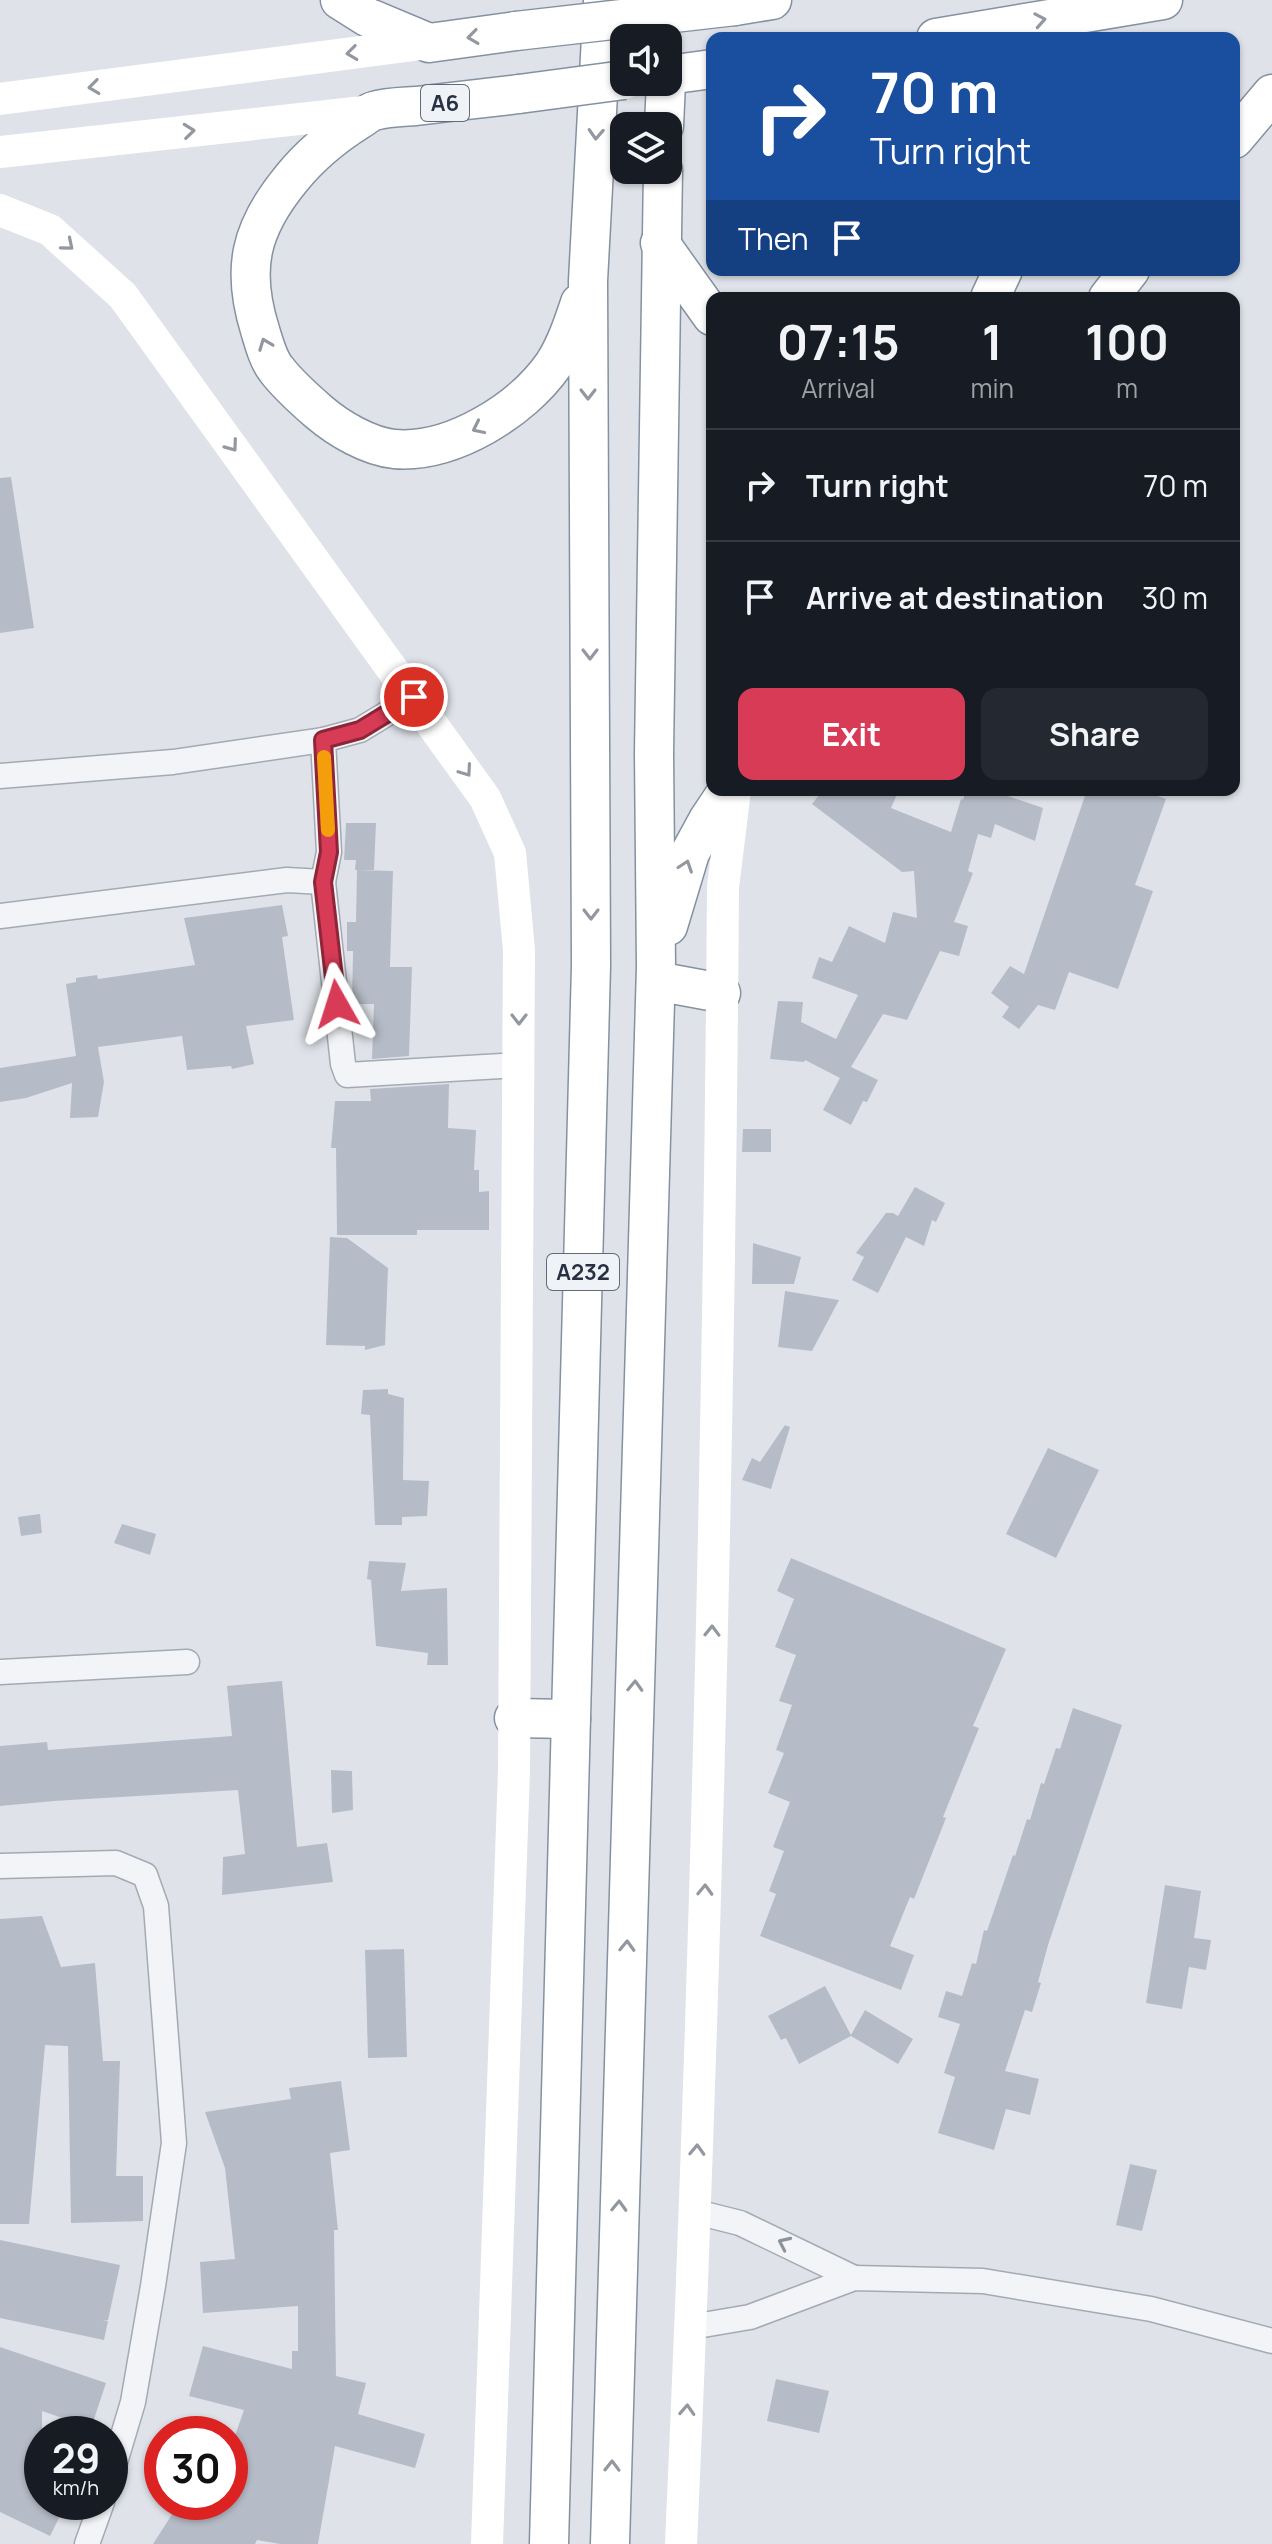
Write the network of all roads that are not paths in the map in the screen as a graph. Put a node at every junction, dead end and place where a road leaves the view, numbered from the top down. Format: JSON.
{"nodes":[{"id":1,"x":340,"y":0,"type":"edge"},
{"id":2,"x":603,"y":0,"type":"edge"},
{"id":3,"x":668,"y":0,"type":"edge"},
{"id":4,"x":772,"y":0,"type":"edge"},
{"id":5,"x":1163,"y":0,"type":"edge"},
{"id":6,"x":667,"y":24,"type":"edge"},
{"id":7,"x":972,"y":32,"type":"edge"},
{"id":8,"x":429,"y":43,"type":"junction"},
{"id":9,"x":706,"y":70,"type":"edge"},
{"id":10,"x":682,"y":73,"type":"edge"},
{"id":11,"x":610,"y":82,"type":"edge"},
{"id":12,"x":1272,"y":94,"type":"edge"},
{"id":13,"x":0,"y":99,"type":"edge"},
{"id":14,"x":372,"y":111,"type":"junction"},
{"id":15,"x":1240,"y":132,"type":"edge"},
{"id":16,"x":0,"y":152,"type":"edge"},
{"id":17,"x":662,"y":184,"type":"edge"},
{"id":18,"x":0,"y":210,"type":"edge"},
{"id":19,"x":660,"y":243,"type":"junction"},
{"id":20,"x":1125,"y":276,"type":"edge"},
{"id":21,"x":588,"y":281,"type":"junction"},
{"id":22,"x":1113,"y":292,"type":"edge"},
{"id":23,"x":706,"y":308,"type":"edge"},
{"id":24,"x":414,"y":697,"type":"junction"},
{"id":25,"x":323,"y":740,"type":"junction"},
{"id":26,"x":0,"y":776,"type":"edge"},
{"id":27,"x":724,"y":796,"type":"edge"},
{"id":28,"x":734,"y":796,"type":"edge"},
{"id":29,"x":323,"y":882,"type":"junction"},
{"id":30,"x":0,"y":916,"type":"edge"},
{"id":31,"x":656,"y":974,"type":"junction"},
{"id":32,"x":721,"y":993,"type":"junction"},
{"id":33,"x":519,"y":1065,"type":"junction"},
{"id":34,"x":187,"y":1662,"type":"dead end"},
{"id":35,"x":0,"y":1672,"type":"edge"},
{"id":36,"x":514,"y":1718,"type":"junction"},
{"id":37,"x":571,"y":1719,"type":"junction"},
{"id":38,"x":0,"y":1866,"type":"edge"},
{"id":39,"x":696,"y":2212,"type":"junction"},
{"id":40,"x":854,"y":2278,"type":"junction"},
{"id":41,"x":691,"y":2327,"type":"junction"},
{"id":42,"x":1272,"y":2341,"type":"edge"},
{"id":43,"x":128,"y":2419,"type":"edge"},
{"id":44,"x":96,"y":2520,"type":"edge"},
{"id":45,"x":87,"y":2544,"type":"edge"},
{"id":46,"x":487,"y":2544,"type":"edge"},
{"id":47,"x":549,"y":2544,"type":"edge"},
{"id":48,"x":610,"y":2544,"type":"edge"},
{"id":49,"x":681,"y":2544,"type":"edge"}],
"edges":[{"from":1,"to":8,"type":"highway"},
{"from":2,"to":21,"type":"highway","number":"A232","one_way":true},
{"from":3,"to":6,"type":"highway"},
{"from":4,"to":8,"type":"highway","one_way":true,"bridge":true},
{"from":7,"to":5,"type":"highway","one_way":true},
{"from":8,"to":13,"type":"main road","one_way":true},
{"from":9,"to":10,"type":"highway"},
{"from":11,"to":14,"type":"highway","number":"A6","bridge":true},
{"from":12,"to":15,"type":"highway"},
{"from":16,"to":14,"type":"main road","one_way":true},
{"from":21,"to":14,"type":"highway","one_way":true},
{"from":17,"to":19,"type":"highway","number":"A232"},
{"from":18,"to":24,"type":"main road","one_way":true},
{"from":19,"to":23,"type":"highway"},
{"from":19,"to":31,"type":"highway","number":"A232"},
{"from":20,"to":22,"type":"highway"},
{"from":21,"to":37,"type":"highway","number":"A232","one_way":true},
{"from":24,"to":25,"type":"street"},
{"from":24,"to":33,"type":"main road","one_way":true},
{"from":25,"to":26,"type":"street"},
{"from":25,"to":29,"type":"street"},
{"from":31,"to":27,"type":"highway","one_way":true},
{"from":28,"to":32,"type":"main road"},
{"from":29,"to":30,"type":"street"},
{"from":29,"to":33,"type":"street"},
{"from":31,"to":32,"type":"highway"},
{"from":48,"to":31,"type":"highway","number":"A232","one_way":true},
{"from":39,"to":32,"type":"main road","one_way":true},
{"from":33,"to":36,"type":"main road"},
{"from":34,"to":35,"type":"street"},
{"from":36,"to":37,"type":"highway"},
{"from":36,"to":46,"type":"main road"},
{"from":37,"to":47,"type":"highway","number":"A232"},
{"from":38,"to":43,"type":"street"},
{"from":40,"to":39,"type":"street","one_way":true},
{"from":39,"to":41,"type":"main road"},
{"from":40,"to":41,"type":"street"},
{"from":40,"to":42,"type":"street"},
{"from":49,"to":41,"type":"main road","one_way":true},
{"from":44,"to":45,"type":"street"}]}
